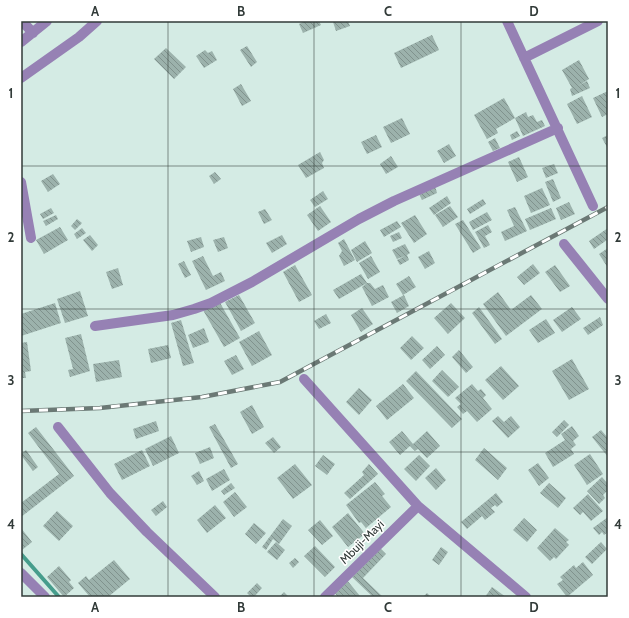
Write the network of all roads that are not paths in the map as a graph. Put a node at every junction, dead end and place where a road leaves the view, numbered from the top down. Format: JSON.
{"nodes":[{"id":1,"x":22,"y":21,"type":"edge"},
{"id":2,"x":47,"y":21,"type":"edge"},
{"id":3,"x":97,"y":21,"type":"edge"},
{"id":4,"x":507,"y":21,"type":"edge"},
{"id":5,"x":598,"y":21,"type":"edge"},
{"id":6,"x":33,"y":33,"type":"junction"},
{"id":7,"x":21,"y":42,"type":"edge"},
{"id":8,"x":524,"y":58,"type":"junction"},
{"id":9,"x":21,"y":78,"type":"edge"},
{"id":10,"x":558,"y":128,"type":"junction"},
{"id":11,"x":21,"y":182,"type":"edge"},
{"id":12,"x":593,"y":206,"type":"dead end"},
{"id":13,"x":31,"y":238,"type":"dead end"},
{"id":14,"x":564,"y":244,"type":"dead end"},
{"id":15,"x":608,"y":299,"type":"edge"},
{"id":16,"x":95,"y":326,"type":"dead end"},
{"id":17,"x":304,"y":380,"type":"dead end"},
{"id":18,"x":58,"y":427,"type":"dead end"},
{"id":19,"x":418,"y":506,"type":"junction"},
{"id":20,"x":21,"y":573,"type":"edge"},
{"id":21,"x":45,"y":597,"type":"edge"},
{"id":22,"x":215,"y":597,"type":"edge"},
{"id":23,"x":325,"y":597,"type":"edge"},
{"id":24,"x":526,"y":597,"type":"edge"}],
"edges":[{"from":1,"to":6,"type":"street"},
{"from":2,"to":6,"type":"street"},
{"from":3,"to":9,"type":"street"},
{"from":4,"to":8,"type":"street"},
{"from":5,"to":8,"type":"street"},
{"from":6,"to":7,"type":"street"},
{"from":8,"to":10,"type":"street"},
{"from":10,"to":12,"type":"street"},
{"from":10,"to":16,"type":"street"},
{"from":11,"to":13,"type":"street"},
{"from":14,"to":15,"type":"street"},
{"from":17,"to":19,"type":"street"},
{"from":18,"to":22,"type":"street"},
{"from":19,"to":23,"type":"street","name":"Mbuji-Mayi"},
{"from":19,"to":24,"type":"street"},
{"from":20,"to":21,"type":"street"}]}
